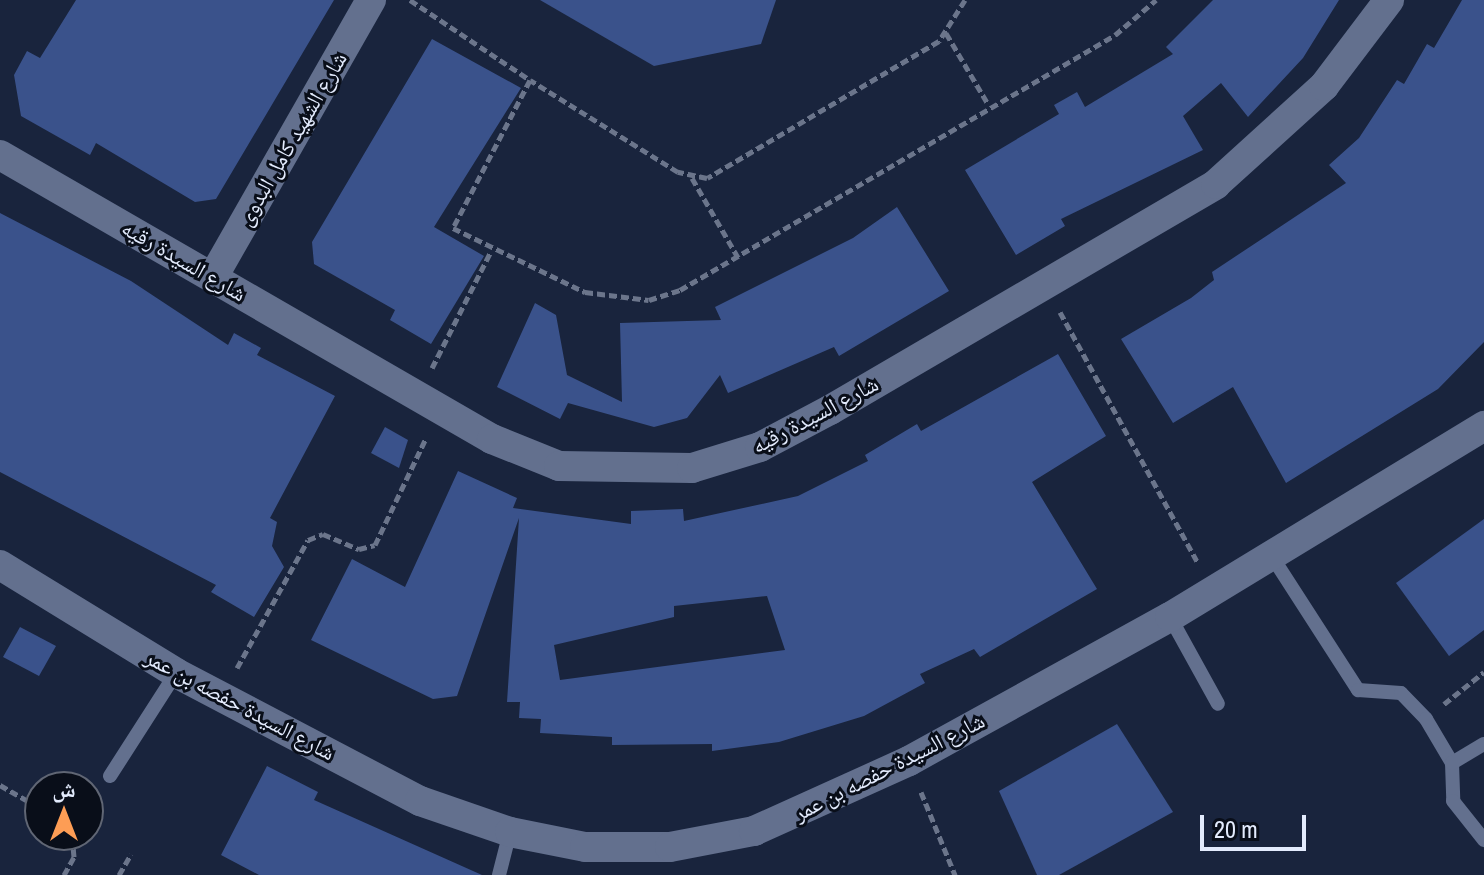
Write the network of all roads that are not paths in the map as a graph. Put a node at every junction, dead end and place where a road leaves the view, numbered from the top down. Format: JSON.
{"nodes":[{"id":1,"x":371,"y":0,"type":"edge"},
{"id":2,"x":1389,"y":0,"type":"edge"},
{"id":3,"x":0,"y":155,"type":"edge"},
{"id":4,"x":213,"y":277,"type":"junction"},
{"id":5,"x":1484,"y":426,"type":"edge"},
{"id":6,"x":1271,"y":555,"type":"junction"},
{"id":7,"x":0,"y":565,"type":"edge"},
{"id":8,"x":1170,"y":617,"type":"junction"},
{"id":9,"x":176,"y":673,"type":"junction"},
{"id":10,"x":1218,"y":704,"type":"dead end"},
{"id":11,"x":1484,"y":744,"type":"edge"},
{"id":12,"x":1452,"y":763,"type":"junction"},
{"id":13,"x":110,"y":776,"type":"dead end"},
{"id":14,"x":510,"y":832,"type":"junction"},
{"id":15,"x":1484,"y":840,"type":"edge"},
{"id":16,"x":499,"y":875,"type":"edge"}],
"edges":[{"from":1,"to":4,"type":"street","name":"شارع الشهيد كامل البدوى"},
{"from":2,"to":4,"type":"street","name":"شارع السيدة رقيه"},
{"from":3,"to":4,"type":"street","name":"شارع السيدة رقيه"},
{"from":5,"to":6,"type":"street","name":"شارع السيدة حفصه بن عمر"},
{"from":6,"to":8,"type":"street","name":"شارع السيدة حفصه بن عمر"},
{"from":6,"to":12,"type":"lane"},
{"from":7,"to":9,"type":"street","name":"شارع السيدة حفصه بن عمر"},
{"from":8,"to":10,"type":"lane"},
{"from":8,"to":14,"type":"street","name":"شارع السيدة حفصه بن عمر"},
{"from":9,"to":13,"type":"lane"},
{"from":9,"to":14,"type":"street","name":"شارع السيدة حفصه بن عمر"},
{"from":11,"to":12,"type":"lane"},
{"from":12,"to":15,"type":"lane"},
{"from":14,"to":16,"type":"lane"}]}
